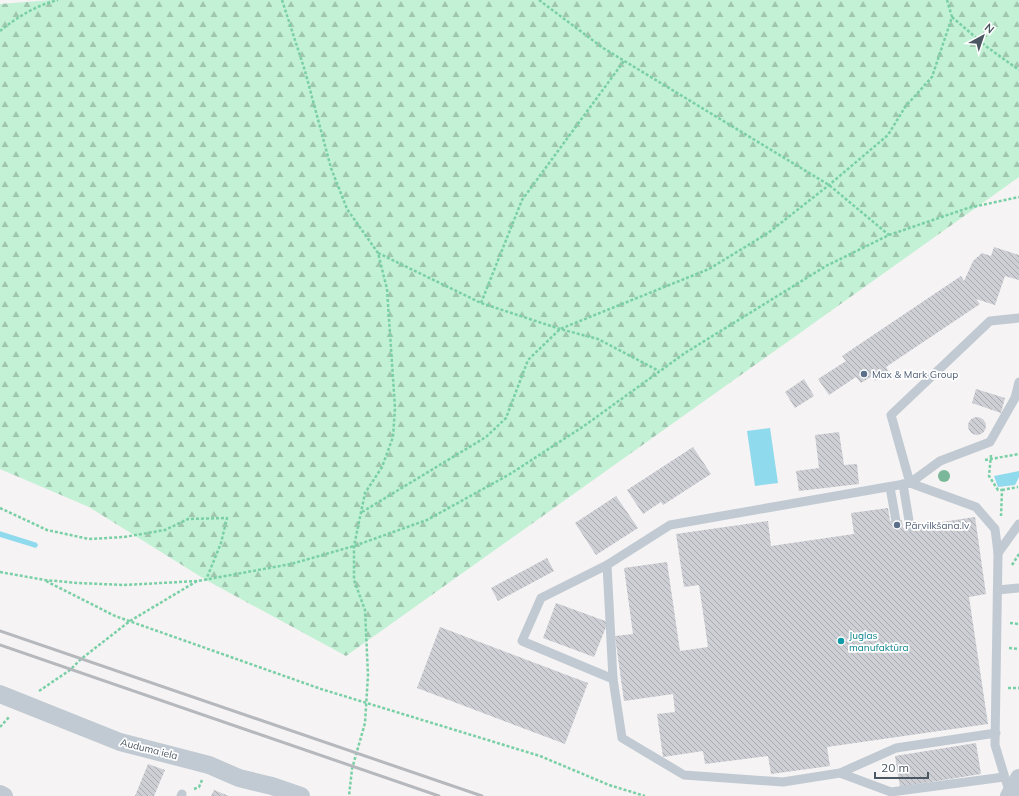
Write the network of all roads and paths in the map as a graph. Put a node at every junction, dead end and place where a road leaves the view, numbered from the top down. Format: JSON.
{"nodes":[{"id":1,"x":58,"y":0,"type":"edge"},
{"id":2,"x":282,"y":0,"type":"edge"},
{"id":3,"x":539,"y":0,"type":"edge"},
{"id":4,"x":947,"y":0,"type":"edge"},
{"id":5,"x":952,"y":16,"type":"junction"},
{"id":6,"x":0,"y":31,"type":"edge"},
{"id":7,"x":624,"y":61,"type":"junction"},
{"id":8,"x":1019,"y":70,"type":"edge"},
{"id":9,"x":829,"y":185,"type":"junction"},
{"id":10,"x":1019,"y":197,"type":"edge"},
{"id":11,"x":889,"y":235,"type":"junction"},
{"id":12,"x":378,"y":253,"type":"junction"},
{"id":13,"x":481,"y":302,"type":"junction"},
{"id":14,"x":1019,"y":318,"type":"edge"},
{"id":15,"x":560,"y":329,"type":"junction"},
{"id":16,"x":659,"y":371,"type":"junction"},
{"id":17,"x":1019,"y":382,"type":"edge"},
{"id":18,"x":990,"y":442,"type":"junction"},
{"id":19,"x":906,"y":484,"type":"junction"},
{"id":20,"x":890,"y":487,"type":"junction"},
{"id":21,"x":1018,"y":488,"type":"edge"},
{"id":22,"x":1002,"y":490,"type":"junction"},
{"id":23,"x":0,"y":508,"type":"edge"},
{"id":24,"x":362,"y":513,"type":"junction"},
{"id":25,"x":896,"y":521,"type":"dead end"},
{"id":26,"x":1019,"y":524,"type":"edge"},
{"id":27,"x":910,"y":527,"type":"dead end"},
{"id":28,"x":995,"y":529,"type":"junction"},
{"id":29,"x":354,"y":546,"type":"junction"},
{"id":30,"x":998,"y":553,"type":"junction"},
{"id":31,"x":607,"y":566,"type":"junction"},
{"id":32,"x":0,"y":572,"type":"edge"},
{"id":33,"x":45,"y":580,"type":"junction"},
{"id":34,"x":206,"y":580,"type":"junction"},
{"id":35,"x":198,"y":581,"type":"junction"},
{"id":36,"x":1019,"y":588,"type":"edge"},
{"id":37,"x":998,"y":590,"type":"junction"},
{"id":38,"x":130,"y":621,"type":"junction"},
{"id":39,"x":613,"y":680,"type":"junction"},
{"id":40,"x":0,"y":694,"type":"edge"},
{"id":41,"x":366,"y":702,"type":"junction"},
{"id":42,"x":21,"y":703,"type":"junction"},
{"id":43,"x":0,"y":727,"type":"edge"},
{"id":44,"x":996,"y":733,"type":"junction"},
{"id":45,"x":209,"y":765,"type":"junction"},
{"id":46,"x":840,"y":773,"type":"junction"},
{"id":47,"x":1012,"y":777,"type":"edge"},
{"id":48,"x":634,"y":793,"type":"junction"},
{"id":49,"x":0,"y":794,"type":"edge"},
{"id":50,"x":182,"y":795,"type":"edge"},
{"id":51,"x":1009,"y":795,"type":"edge"},
{"id":52,"x":4,"y":796,"type":"edge"},
{"id":53,"x":301,"y":796,"type":"edge"},
{"id":54,"x":349,"y":796,"type":"edge"},
{"id":55,"x":640,"y":796,"type":"edge"},
{"id":56,"x":645,"y":796,"type":"edge"}],
"edges":[{"from":1,"to":6,"type":"path"},
{"from":2,"to":12,"type":"path"},
{"from":3,"to":7,"type":"path"},
{"from":4,"to":5,"type":"path"},
{"from":5,"to":8,"type":"path"},
{"from":5,"to":9,"type":"path"},
{"from":7,"to":9,"type":"path"},
{"from":7,"to":13,"type":"path"},
{"from":9,"to":11,"type":"path"},
{"from":9,"to":15,"type":"path"},
{"from":10,"to":11,"type":"path"},
{"from":11,"to":16,"type":"path"},
{"from":12,"to":13,"type":"path"},
{"from":12,"to":24,"type":"path"},
{"from":13,"to":15,"type":"path"},
{"from":14,"to":19,"type":"lane"},
{"from":15,"to":16,"type":"path"},
{"from":15,"to":24,"type":"path"},
{"from":16,"to":29,"type":"path"},
{"from":17,"to":18,"type":"lane"},
{"from":18,"to":19,"type":"lane"},
{"from":18,"to":22,"type":"path"},
{"from":19,"to":20,"type":"lane"},
{"from":19,"to":27,"type":"lane"},
{"from":19,"to":28,"type":"lane"},
{"from":20,"to":25,"type":"lane"},
{"from":20,"to":31,"type":"lane"},
{"from":21,"to":22,"type":"path"},
{"from":22,"to":28,"type":"path"},
{"from":23,"to":34,"type":"path"},
{"from":24,"to":29,"type":"path"},
{"from":26,"to":30,"type":"lane"},
{"from":28,"to":30,"type":"lane"},
{"from":29,"to":34,"type":"path"},
{"from":29,"to":41,"type":"path"},
{"from":30,"to":37,"type":"lane"},
{"from":31,"to":39,"type":"lane"},
{"from":31,"to":39,"type":"lane"},
{"from":32,"to":33,"type":"path"},
{"from":33,"to":35,"type":"path"},
{"from":33,"to":38,"type":"path"},
{"from":34,"to":35,"type":"path"},
{"from":35,"to":38,"type":"path"},
{"from":36,"to":37,"type":"lane"},
{"from":37,"to":44,"type":"lane"},
{"from":38,"to":41,"type":"path"},
{"from":38,"to":42,"type":"path"},
{"from":39,"to":46,"type":"lane"},
{"from":40,"to":42,"type":"street","name":"Auduma iela"},
{"from":41,"to":48,"type":"path"},
{"from":41,"to":54,"type":"path"},
{"from":42,"to":43,"type":"path"},
{"from":42,"to":45,"type":"street","name":"Auduma iela"},
{"from":44,"to":46,"type":"lane"},
{"from":44,"to":47,"type":"lane"},
{"from":45,"to":50,"type":"path"},
{"from":45,"to":53,"type":"street","name":"Auduma iela"},
{"from":46,"to":47,"type":"lane"},
{"from":47,"to":51,"type":"street"},
{"from":48,"to":55,"type":"path"},
{"from":48,"to":56,"type":"path"},
{"from":49,"to":52,"type":"street"}]}
